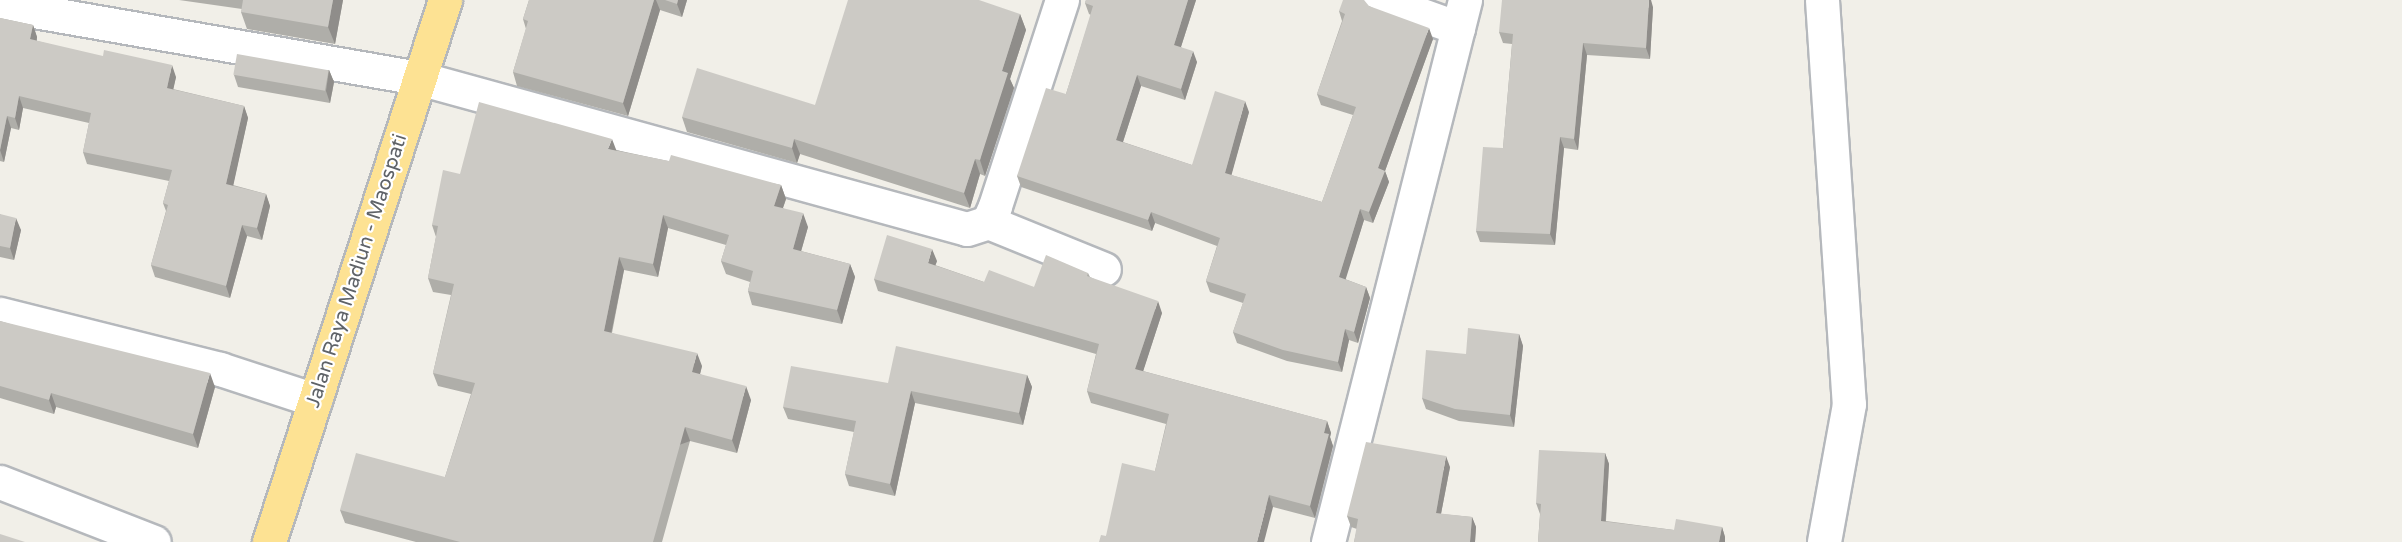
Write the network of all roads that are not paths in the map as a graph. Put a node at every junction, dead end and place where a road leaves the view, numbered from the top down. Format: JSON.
{"nodes":[{"id":1,"x":445,"y":0,"type":"edge"},
{"id":2,"x":1062,"y":0,"type":"edge"},
{"id":3,"x":1380,"y":0,"type":"edge"},
{"id":4,"x":1822,"y":0,"type":"edge"},
{"id":5,"x":0,"y":4,"type":"edge"},
{"id":6,"x":1461,"y":14,"type":"edge"},
{"id":7,"x":419,"y":78,"type":"junction"},
{"id":8,"x":988,"y":222,"type":"junction"},
{"id":9,"x":1104,"y":269,"type":"dead end"},
{"id":10,"x":0,"y":314,"type":"edge"},
{"id":11,"x":315,"y":400,"type":"junction"},
{"id":12,"x":0,"y":482,"type":"edge"},
{"id":13,"x":154,"y":542,"type":"edge"},
{"id":14,"x":269,"y":542,"type":"edge"},
{"id":15,"x":1328,"y":542,"type":"edge"},
{"id":16,"x":1824,"y":542,"type":"edge"}],
"edges":[{"from":1,"to":7,"type":"highway","name":"Jalan Raya Madiun - Maospati"},
{"from":2,"to":8,"type":"street"},
{"from":3,"to":6,"type":"street"},
{"from":4,"to":16,"type":"street"},
{"from":5,"to":7,"type":"street"},
{"from":6,"to":15,"type":"street"},
{"from":7,"to":8,"type":"street"},
{"from":7,"to":11,"type":"highway","name":"Jalan Raya Madiun - Maospati"},
{"from":8,"to":9,"type":"street"},
{"from":10,"to":11,"type":"street"},
{"from":11,"to":14,"type":"highway","name":"Jalan Raya Madiun - Maospati"},
{"from":12,"to":13,"type":"street"}]}
